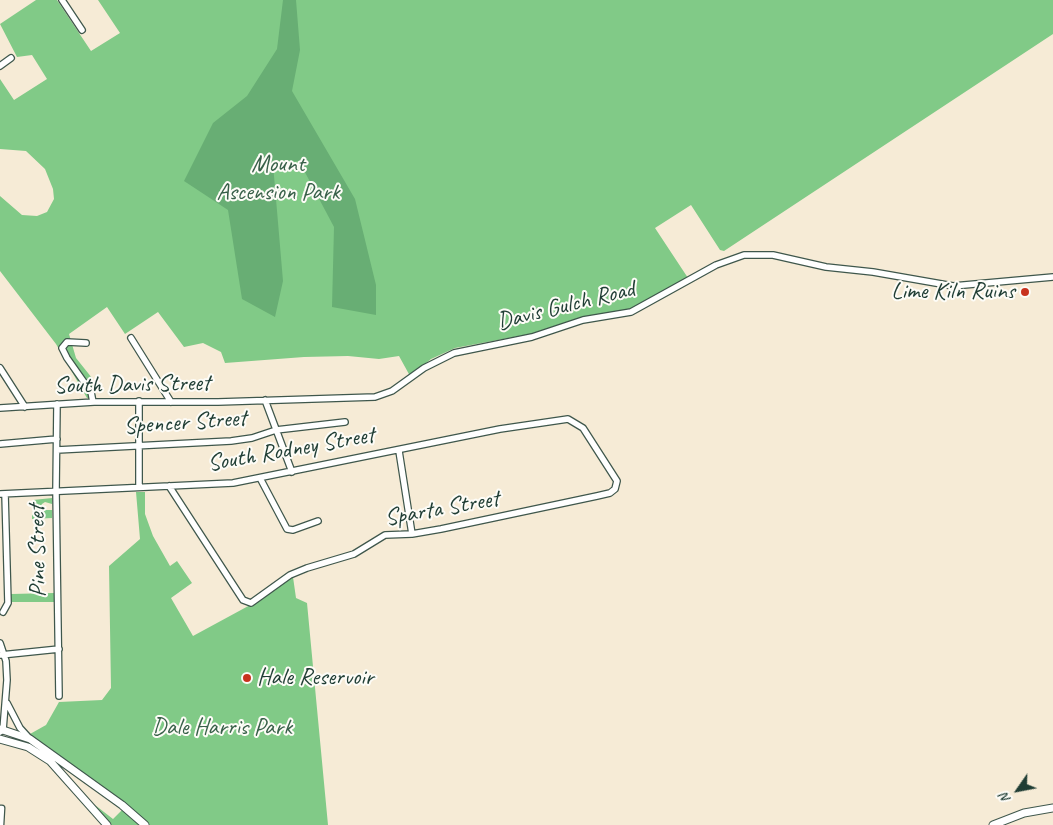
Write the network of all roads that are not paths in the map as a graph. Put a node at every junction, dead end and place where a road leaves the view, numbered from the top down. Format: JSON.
{"nodes":[{"id":1,"x":62,"y":0,"type":"edge"},
{"id":2,"x":82,"y":30,"type":"dead end"},
{"id":3,"x":11,"y":58,"type":"dead end"},
{"id":4,"x":0,"y":66,"type":"edge"},
{"id":5,"x":1053,"y":277,"type":"edge"},
{"id":6,"x":131,"y":338,"type":"dead end"},
{"id":7,"x":86,"y":344,"type":"dead end"},
{"id":8,"x":0,"y":368,"type":"edge"},
{"id":9,"x":265,"y":400,"type":"junction"},
{"id":10,"x":139,"y":401,"type":"junction"},
{"id":11,"x":93,"y":402,"type":"junction"},
{"id":12,"x":171,"y":402,"type":"junction"},
{"id":13,"x":57,"y":404,"type":"junction"},
{"id":14,"x":25,"y":407,"type":"junction"},
{"id":15,"x":0,"y":408,"type":"edge"},
{"id":16,"x":345,"y":422,"type":"dead end"},
{"id":17,"x":276,"y":430,"type":"junction"},
{"id":18,"x":57,"y":440,"type":"junction"},
{"id":19,"x":0,"y":444,"type":"edge"},
{"id":20,"x":138,"y":446,"type":"junction"},
{"id":21,"x":57,"y":450,"type":"junction"},
{"id":22,"x":399,"y":451,"type":"junction"},
{"id":23,"x":292,"y":472,"type":"junction"},
{"id":24,"x":260,"y":478,"type":"junction"},
{"id":25,"x":170,"y":486,"type":"junction"},
{"id":26,"x":139,"y":487,"type":"junction"},
{"id":27,"x":615,"y":489,"type":"joint"},
{"id":28,"x":56,"y":491,"type":"junction"},
{"id":29,"x":3,"y":494,"type":"edge"},
{"id":30,"x":318,"y":520,"type":"dead end"},
{"id":31,"x":412,"y":534,"type":"junction"},
{"id":32,"x":3,"y":612,"type":"dead end"},
{"id":33,"x":0,"y":642,"type":"edge"},
{"id":34,"x":58,"y":649,"type":"junction"},
{"id":35,"x":1,"y":656,"type":"edge"},
{"id":36,"x":59,"y":696,"type":"dead end"},
{"id":37,"x":7,"y":702,"type":"junction"},
{"id":38,"x":1,"y":731,"type":"edge"},
{"id":39,"x":0,"y":739,"type":"edge"},
{"id":40,"x":30,"y":739,"type":"junction"},
{"id":41,"x":0,"y":808,"type":"edge"},
{"id":42,"x":1053,"y":808,"type":"edge"},
{"id":43,"x":1,"y":825,"type":"edge"},
{"id":44,"x":107,"y":825,"type":"edge"},
{"id":45,"x":145,"y":825,"type":"edge"},
{"id":46,"x":993,"y":825,"type":"edge"}],
"edges":[{"from":1,"to":2,"type":"street"},
{"from":3,"to":4,"type":"street"},
{"from":5,"to":9,"type":"street","name":"Davis Gulch Road"},
{"from":6,"to":12,"type":"street"},
{"from":7,"to":11,"type":"street"},
{"from":8,"to":14,"type":"street"},
{"from":9,"to":12,"type":"street","name":"South Davis Street"},
{"from":9,"to":17,"type":"street"},
{"from":10,"to":11,"type":"street","name":"South Davis Street"},
{"from":10,"to":12,"type":"street","name":"South Davis Street"},
{"from":10,"to":20,"type":"street"},
{"from":11,"to":13,"type":"street","name":"South Davis Street"},
{"from":13,"to":14,"type":"street","name":"South Davis Street"},
{"from":13,"to":18,"type":"street","name":"Pine Street"},
{"from":14,"to":15,"type":"street","name":"South Davis Street"},
{"from":16,"to":17,"type":"street","name":"Spencer Street"},
{"from":17,"to":20,"type":"street","name":"Spencer Street"},
{"from":17,"to":23,"type":"street"},
{"from":18,"to":19,"type":"street"},
{"from":18,"to":21,"type":"street","name":"Pine Street"},
{"from":20,"to":21,"type":"street","name":"Spencer Street"},
{"from":20,"to":26,"type":"street"},
{"from":21,"to":28,"type":"street","name":"Pine Street"},
{"from":22,"to":23,"type":"street","name":"South Rodney Street"},
{"from":22,"to":27,"type":"street","name":"South Rodney Street"},
{"from":22,"to":31,"type":"street"},
{"from":23,"to":24,"type":"street","name":"South Rodney Street"},
{"from":24,"to":25,"type":"street","name":"South Rodney Street"},
{"from":24,"to":30,"type":"street"},
{"from":25,"to":26,"type":"street","name":"South Rodney Street"},
{"from":25,"to":31,"type":"street","name":"Sparta Street"},
{"from":26,"to":28,"type":"street","name":"South Rodney Street"},
{"from":27,"to":31,"type":"street","name":"Sparta Street"},
{"from":28,"to":29,"type":"street","name":"South Rodney Street"},
{"from":28,"to":34,"type":"street","name":"Pine Street"},
{"from":29,"to":32,"type":"street"},
{"from":33,"to":35,"type":"street"},
{"from":34,"to":35,"type":"street"},
{"from":34,"to":36,"type":"street","name":"Pine Street"},
{"from":35,"to":37,"type":"street"},
{"from":37,"to":38,"type":"street"},
{"from":37,"to":40,"type":"street"},
{"from":38,"to":40,"type":"street"},
{"from":39,"to":44,"type":"street"},
{"from":40,"to":45,"type":"street"},
{"from":41,"to":43,"type":"street"},
{"from":42,"to":46,"type":"street"}]}
